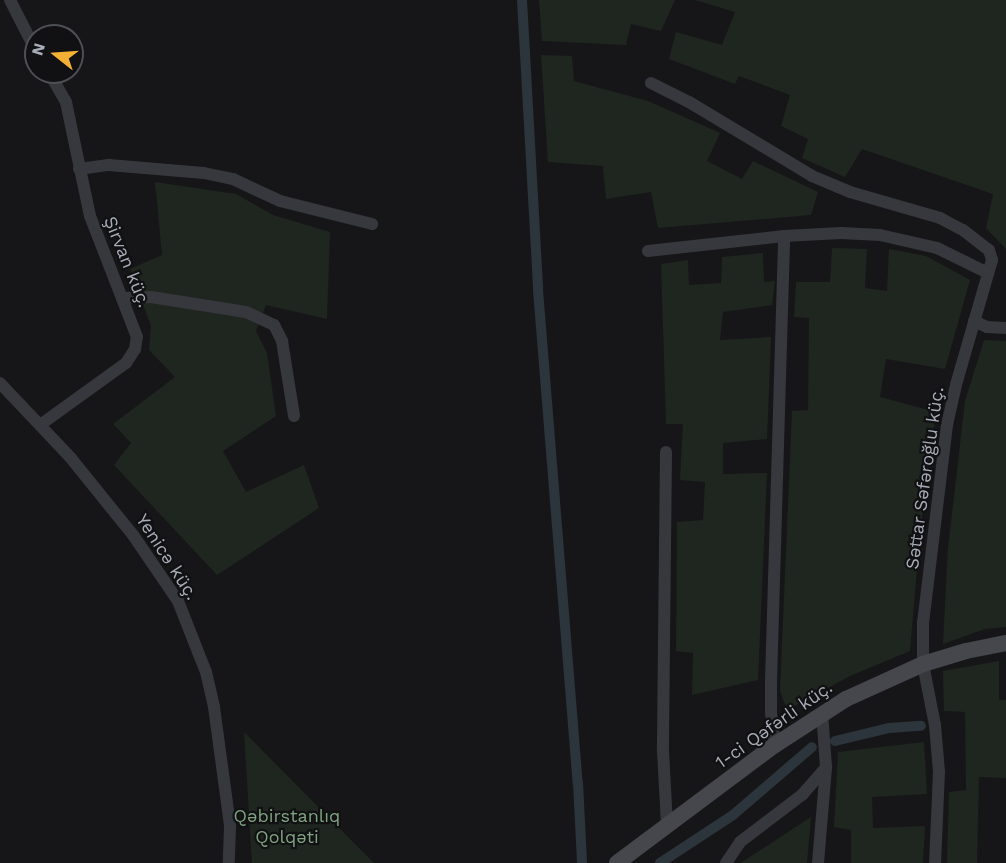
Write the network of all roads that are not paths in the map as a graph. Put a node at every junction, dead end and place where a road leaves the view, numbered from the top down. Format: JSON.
{"nodes":[{"id":1,"x":7,"y":5,"type":"edge"},
{"id":2,"x":24,"y":32,"type":"edge"},
{"id":3,"x":651,"y":83,"type":"dead end"},
{"id":4,"x":56,"y":84,"type":"edge"},
{"id":5,"x":79,"y":170,"type":"junction"},
{"id":6,"x":372,"y":224,"type":"dead end"},
{"id":7,"x":784,"y":236,"type":"junction"},
{"id":8,"x":648,"y":252,"type":"dead end"},
{"id":9,"x":988,"y":273,"type":"junction"},
{"id":10,"x":122,"y":298,"type":"junction"},
{"id":11,"x":974,"y":321,"type":"junction"},
{"id":12,"x":1006,"y":328,"type":"edge"},
{"id":13,"x":0,"y":383,"type":"edge"},
{"id":14,"x":294,"y":416,"type":"dead end"},
{"id":15,"x":40,"y":425,"type":"junction"},
{"id":16,"x":666,"y":452,"type":"dead end"},
{"id":17,"x":1006,"y":642,"type":"edge"},
{"id":18,"x":923,"y":664,"type":"junction"},
{"id":19,"x":822,"y":713,"type":"junction"},
{"id":20,"x":775,"y":745,"type":"junction"},
{"id":21,"x":826,"y":767,"type":"junction"},
{"id":22,"x":668,"y":826,"type":"junction"},
{"id":23,"x":229,"y":863,"type":"edge"},
{"id":24,"x":617,"y":863,"type":"edge"},
{"id":25,"x":726,"y":863,"type":"edge"},
{"id":26,"x":818,"y":863,"type":"edge"},
{"id":27,"x":935,"y":863,"type":"edge"}],
"edges":[{"from":1,"to":2,"type":"street"},
{"from":3,"to":9,"type":"street","name":"Səttar Səfəroğlu küç."},
{"from":4,"to":5,"type":"street","name":"Şirvan küç."},
{"from":5,"to":6,"type":"street"},
{"from":5,"to":10,"type":"street","name":"Şirvan küç."},
{"from":7,"to":8,"type":"street"},
{"from":7,"to":9,"type":"street"},
{"from":7,"to":20,"type":"street"},
{"from":9,"to":11,"type":"street","name":"Səttar Səfəroğlu küç."},
{"from":10,"to":14,"type":"street"},
{"from":10,"to":15,"type":"street","name":"Şirvan küç."},
{"from":11,"to":12,"type":"street"},
{"from":11,"to":18,"type":"street","name":"Səttar Səfəroğlu küç."},
{"from":13,"to":15,"type":"street","name":"Yenicə küç."},
{"from":15,"to":23,"type":"street","name":"Yenicə küç."},
{"from":16,"to":22,"type":"street"},
{"from":17,"to":18,"type":"street","name":"1-ci Qəfərli küç."},
{"from":18,"to":19,"type":"street","name":"1-ci Qəfərli küç."},
{"from":18,"to":27,"type":"street","name":"Səttar Səfəroğlu küç."},
{"from":19,"to":20,"type":"street","name":"1-ci Qəfərli küç."},
{"from":19,"to":21,"type":"street"},
{"from":20,"to":22,"type":"street","name":"1-ci Qəfərli küç."},
{"from":21,"to":25,"type":"street"},
{"from":21,"to":26,"type":"street"},
{"from":22,"to":24,"type":"street","name":"1-ci Qəfərli küç."}]}
